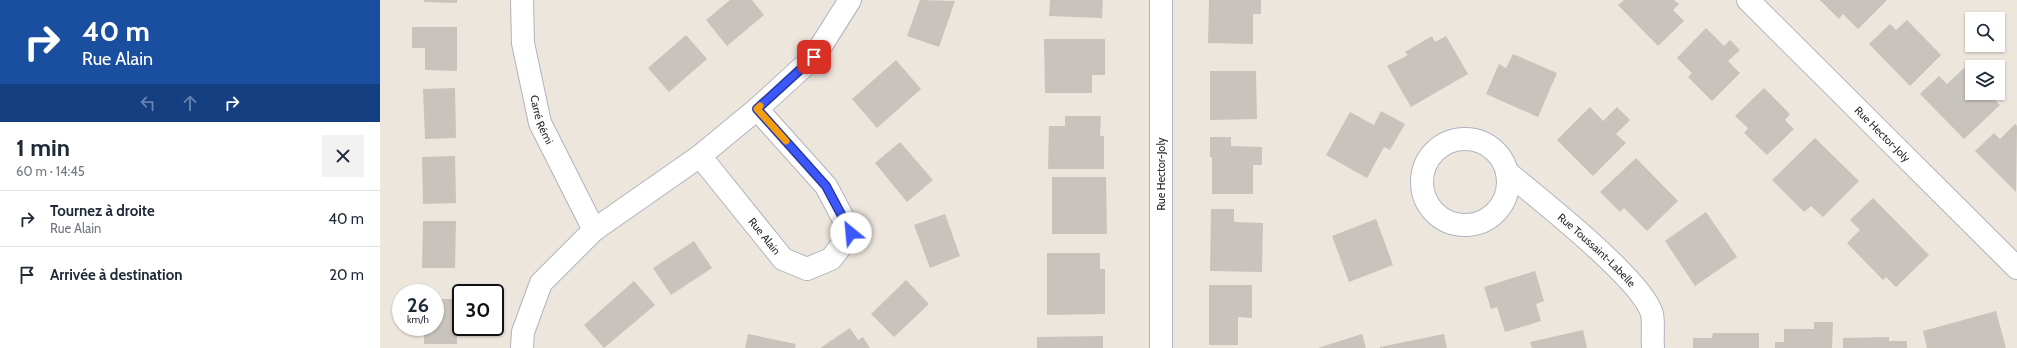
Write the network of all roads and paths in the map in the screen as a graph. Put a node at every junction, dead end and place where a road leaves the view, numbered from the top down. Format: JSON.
{"nodes":[{"id":1,"x":522,"y":0,"type":"edge"},
{"id":2,"x":850,"y":0,"type":"edge"},
{"id":3,"x":1161,"y":0,"type":"edge"},
{"id":4,"x":1748,"y":0,"type":"edge"},
{"id":5,"x":757,"y":109,"type":"junction"},
{"id":6,"x":700,"y":156,"type":"junction"},
{"id":7,"x":1507,"y":172,"type":"dead end"},
{"id":8,"x":594,"y":230,"type":"junction"},
{"id":9,"x":2017,"y":268,"type":"edge"},
{"id":10,"x":522,"y":348,"type":"edge"},
{"id":11,"x":1161,"y":348,"type":"edge"},
{"id":12,"x":1653,"y":348,"type":"edge"}],
"edges":[{"from":1,"to":8,"type":"street","name":"Carré Rémi"},
{"from":2,"to":5,"type":"street"},
{"from":3,"to":11,"type":"street","name":"Rue Hector-Joly"},
{"from":4,"to":9,"type":"street","name":"Rue Hector-Joly"},
{"from":5,"to":6,"type":"street"},
{"from":5,"to":6,"type":"street","name":"Rue Alain"},
{"from":6,"to":8,"type":"street"},
{"from":7,"to":12,"type":"street","name":"Rue Toussaint-Labelle"},
{"from":8,"to":10,"type":"street"}]}
